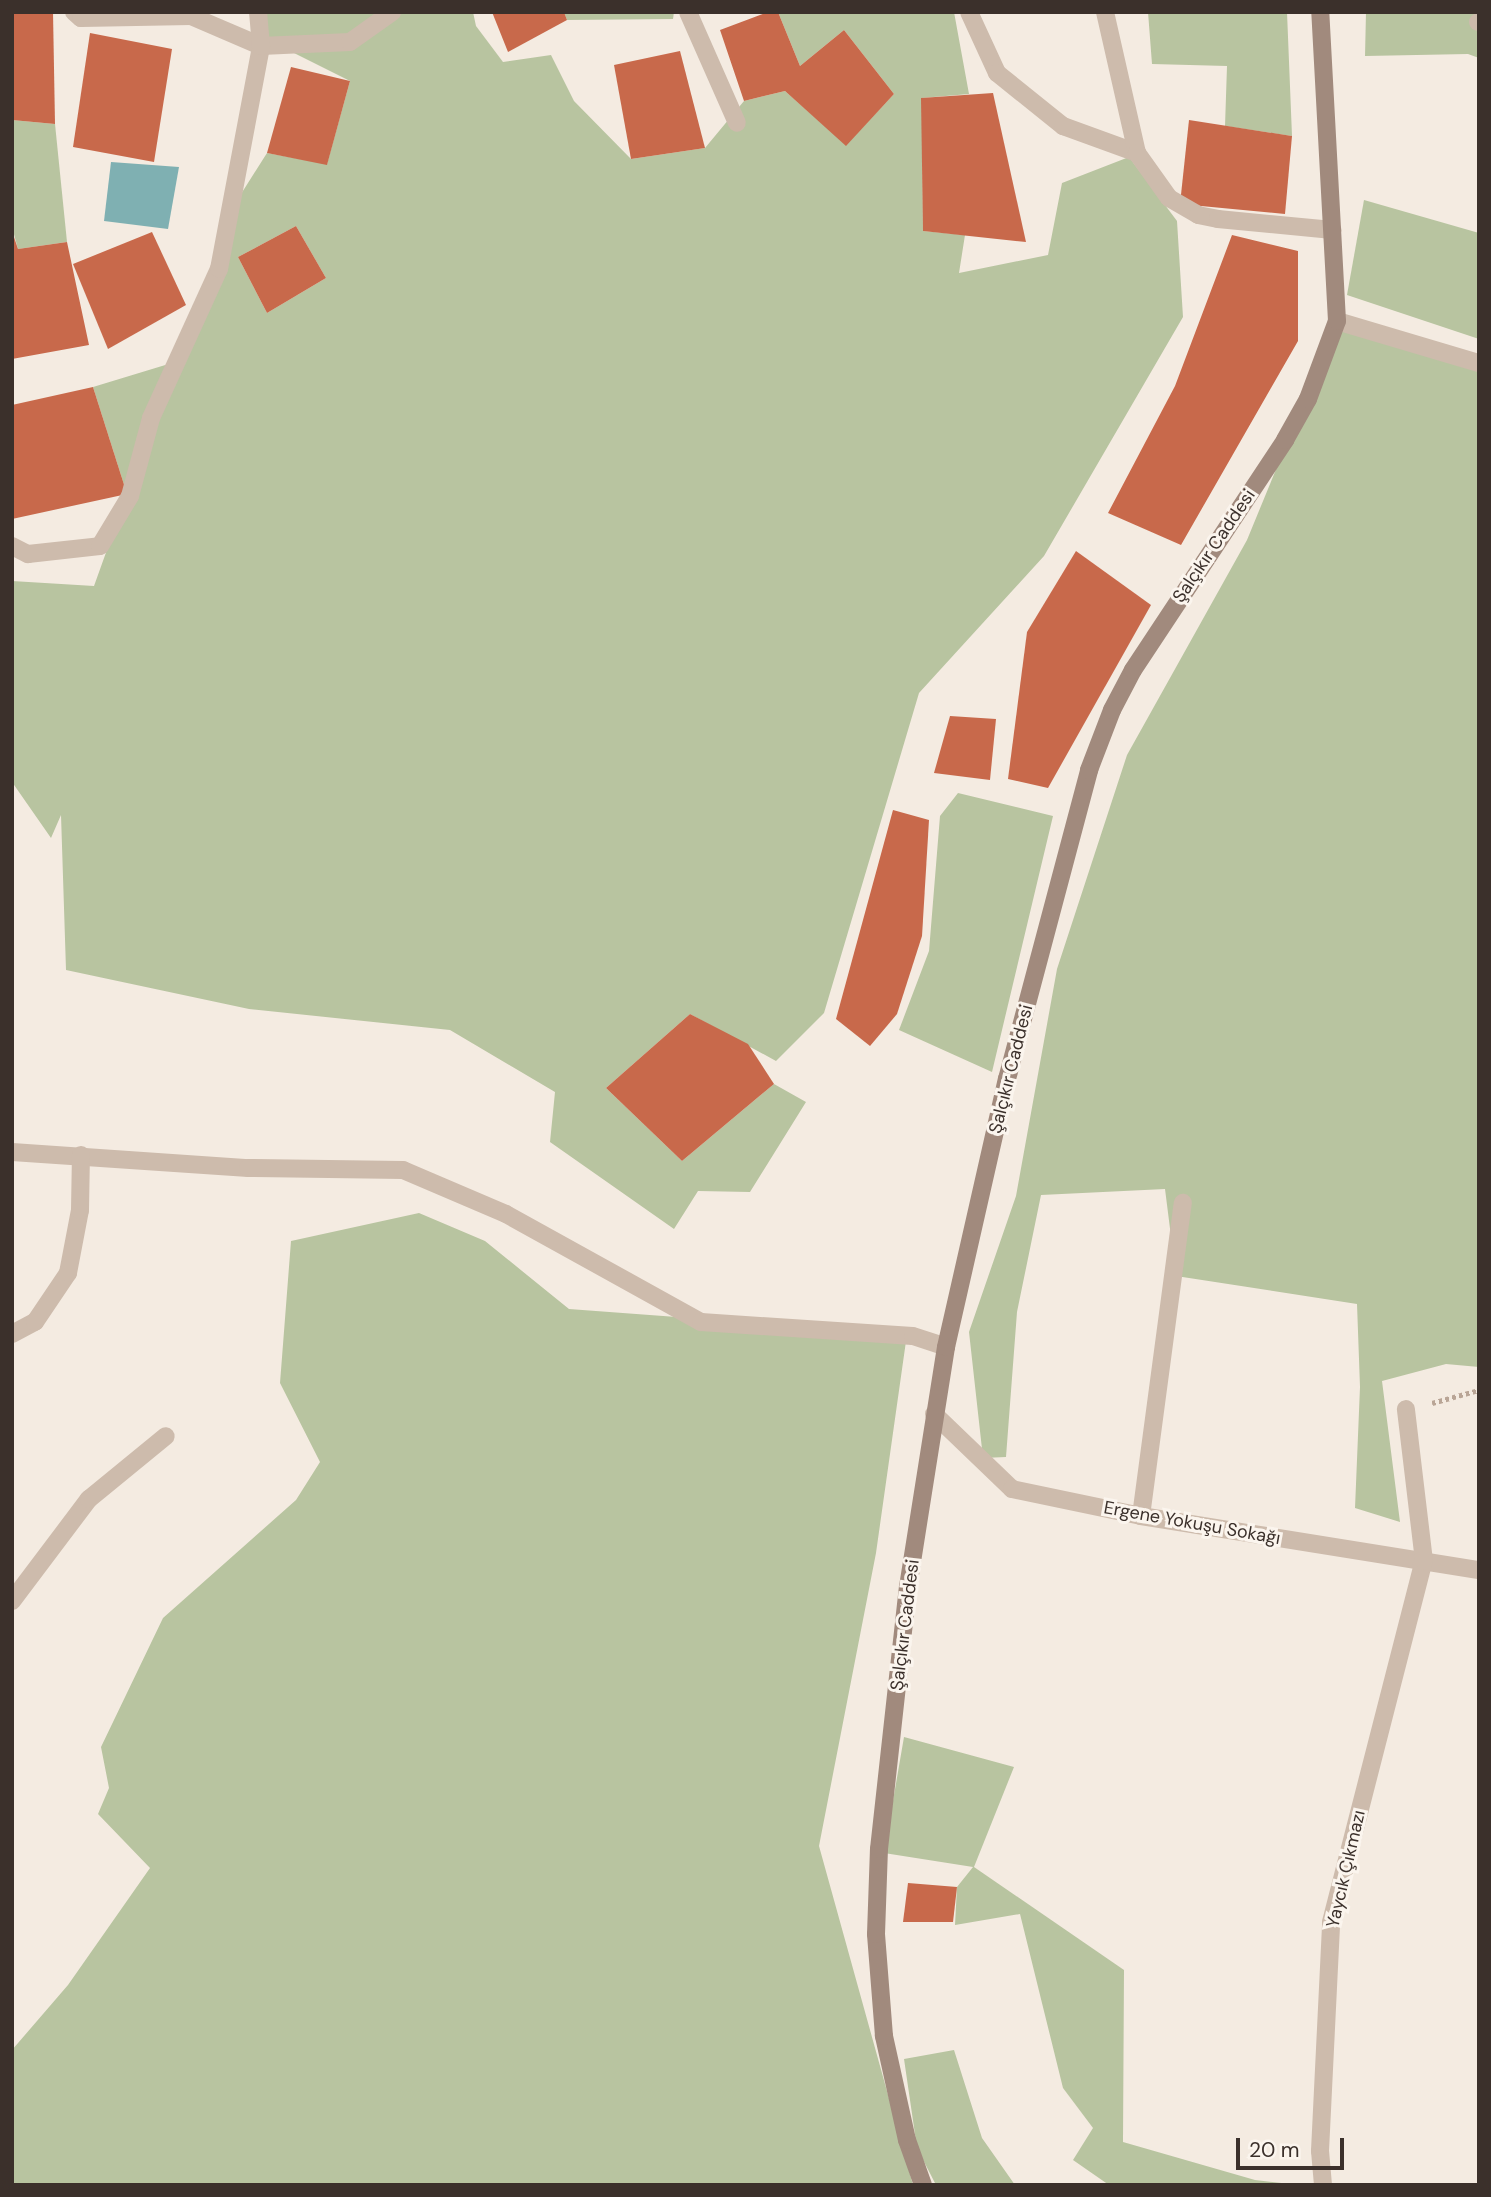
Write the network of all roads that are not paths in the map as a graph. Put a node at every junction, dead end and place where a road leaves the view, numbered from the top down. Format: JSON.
{"nodes":[{"id":1,"x":258,"y":12,"type":"edge"},
{"id":2,"x":392,"y":12,"type":"edge"},
{"id":3,"x":688,"y":12,"type":"edge"},
{"id":4,"x":969,"y":12,"type":"edge"},
{"id":5,"x":1105,"y":12,"type":"edge"},
{"id":6,"x":1320,"y":12,"type":"edge"},
{"id":7,"x":77,"y":15,"type":"edge"},
{"id":8,"x":261,"y":46,"type":"junction"},
{"id":9,"x":737,"y":123,"type":"dead end"},
{"id":10,"x":1137,"y":153,"type":"junction"},
{"id":11,"x":1332,"y":230,"type":"junction"},
{"id":12,"x":1337,"y":321,"type":"junction"},
{"id":13,"x":1479,"y":363,"type":"edge"},
{"id":14,"x":12,"y":546,"type":"edge"},
{"id":15,"x":12,"y":1152,"type":"edge"},
{"id":16,"x":80,"y":1155,"type":"junction"},
{"id":17,"x":1183,"y":1203,"type":"dead end"},
{"id":18,"x":12,"y":1334,"type":"edge"},
{"id":19,"x":946,"y":1347,"type":"junction"},
{"id":20,"x":1406,"y":1409,"type":"road end"},
{"id":21,"x":934,"y":1414,"type":"junction"},
{"id":22,"x":166,"y":1436,"type":"dead end"},
{"id":23,"x":1141,"y":1516,"type":"junction"},
{"id":24,"x":1424,"y":1561,"type":"junction"},
{"id":25,"x":1479,"y":1570,"type":"edge"},
{"id":26,"x":12,"y":1601,"type":"edge"},
{"id":27,"x":923,"y":2185,"type":"edge"},
{"id":28,"x":1323,"y":2185,"type":"edge"}],
"edges":[{"from":1,"to":8,"type":"street"},
{"from":2,"to":8,"type":"street"},
{"from":3,"to":9,"type":"street"},
{"from":4,"to":10,"type":"street"},
{"from":5,"to":10,"type":"street"},
{"from":6,"to":11,"type":"main road","name":"Şalçıkır Caddesi"},
{"from":7,"to":8,"type":"street"},
{"from":8,"to":14,"type":"street"},
{"from":10,"to":11,"type":"street"},
{"from":11,"to":12,"type":"main road","name":"Şalçıkır Caddesi"},
{"from":12,"to":13,"type":"street"},
{"from":12,"to":19,"type":"main road","name":"Şalçıkır Caddesi"},
{"from":15,"to":16,"type":"street"},
{"from":16,"to":18,"type":"street"},
{"from":16,"to":19,"type":"street"},
{"from":17,"to":23,"type":"street"},
{"from":19,"to":21,"type":"main road","name":"Şalçıkır Caddesi"},
{"from":20,"to":24,"type":"street"},
{"from":21,"to":23,"type":"street","name":"Ergene Yokuşu Sokağı"},
{"from":21,"to":27,"type":"main road","name":"Şalçıkır Caddesi"},
{"from":22,"to":26,"type":"street"},
{"from":23,"to":24,"type":"street","name":"Ergene Yokuşu Sokağı"},
{"from":24,"to":25,"type":"street","name":"Ergene Yokuşu Sokağı"},
{"from":24,"to":28,"type":"street","name":"Yaycık Çıkmazı"}]}
